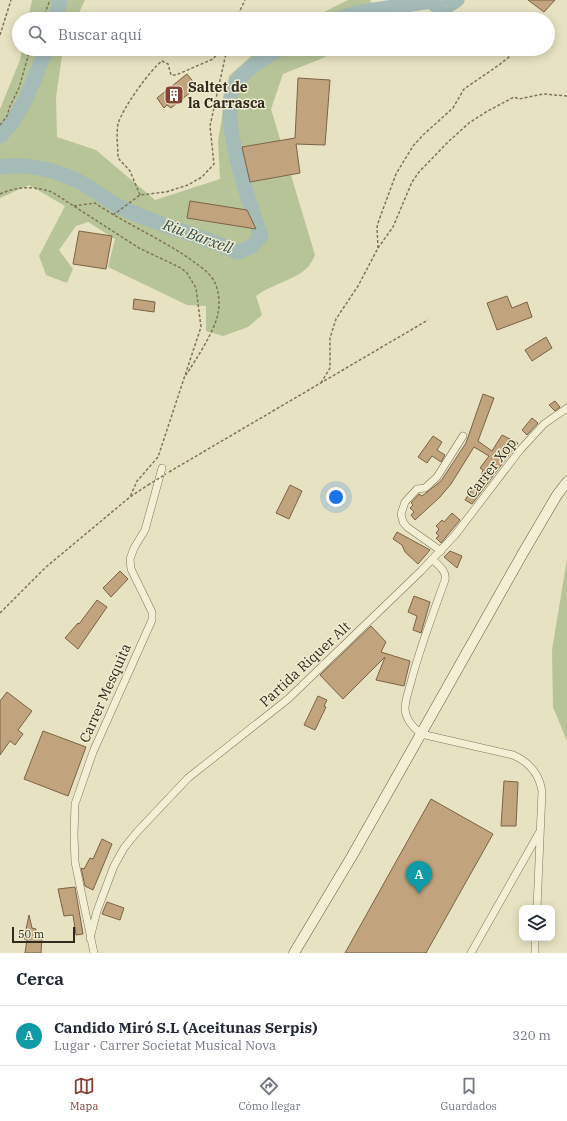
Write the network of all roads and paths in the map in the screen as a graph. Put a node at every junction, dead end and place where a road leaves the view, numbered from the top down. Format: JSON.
{"nodes":[{"id":1,"x":11,"y":0,"type":"edge"},
{"id":2,"x":50,"y":0,"type":"edge"},
{"id":3,"x":245,"y":0,"type":"edge"},
{"id":4,"x":46,"y":12,"type":"edge"},
{"id":5,"x":239,"y":12,"type":"edge"},
{"id":6,"x":0,"y":35,"type":"edge"},
{"id":7,"x":28,"y":56,"type":"edge"},
{"id":8,"x":215,"y":56,"type":"edge"},
{"id":9,"x":225,"y":56,"type":"edge"},
{"id":10,"x":510,"y":56,"type":"edge"},
{"id":11,"x":567,"y":96,"type":"edge"},
{"id":12,"x":0,"y":125,"type":"edge"},
{"id":13,"x":0,"y":194,"type":"edge"},
{"id":14,"x":140,"y":194,"type":"junction"},
{"id":15,"x":74,"y":206,"type":"junction"},
{"id":16,"x":113,"y":215,"type":"junction"},
{"id":17,"x":378,"y":248,"type":"junction"},
{"id":18,"x":428,"y":320,"type":"dead end"},
{"id":19,"x":184,"y":379,"type":"junction"},
{"id":20,"x":321,"y":383,"type":"junction"},
{"id":21,"x":567,"y":408,"type":"edge"},
{"id":22,"x":463,"y":436,"type":"dead end"},
{"id":23,"x":164,"y":471,"type":"junction"},
{"id":24,"x":567,"y":482,"type":"edge"},
{"id":25,"x":130,"y":497,"type":"junction"},
{"id":26,"x":441,"y":550,"type":"junction"},
{"id":27,"x":432,"y":559,"type":"junction"},
{"id":28,"x":0,"y":613,"type":"edge"},
{"id":29,"x":421,"y":734,"type":"junction"},
{"id":30,"x":540,"y":832,"type":"junction"},
{"id":31,"x":537,"y":905,"type":"edge"},
{"id":32,"x":90,"y":938,"type":"junction"},
{"id":33,"x":535,"y":941,"type":"edge"},
{"id":34,"x":94,"y":953,"type":"edge"},
{"id":35,"x":294,"y":953,"type":"edge"},
{"id":36,"x":471,"y":953,"type":"edge"},
{"id":37,"x":535,"y":953,"type":"edge"}],
"edges":[{"from":1,"to":6,"type":"path"},
{"from":2,"to":4,"type":"path"},
{"from":3,"to":5,"type":"path"},
{"from":7,"to":12,"type":"path"},
{"from":8,"to":14,"type":"path"},
{"from":9,"to":14,"type":"path"},
{"from":10,"to":17,"type":"path"},
{"from":11,"to":17,"type":"path"},
{"from":13,"to":15,"type":"path"},
{"from":14,"to":16,"type":"path"},
{"from":15,"to":16,"type":"path"},
{"from":15,"to":19,"type":"path"},
{"from":16,"to":19,"type":"path"},
{"from":17,"to":20,"type":"path"},
{"from":18,"to":20,"type":"path"},
{"from":19,"to":25,"type":"path"},
{"from":20,"to":23,"type":"path"},
{"from":21,"to":26,"type":"street","name":"Carrer Xop"},
{"from":22,"to":26,"type":"street"},
{"from":23,"to":25,"type":"path","bridge":true},
{"from":23,"to":32,"type":"street","name":"Carrer Mesquita"},
{"from":24,"to":29,"type":"main road"},
{"from":25,"to":28,"type":"path"},
{"from":26,"to":27,"type":"street","name":"Partida Riquer Alt"},
{"from":27,"to":29,"type":"street"},
{"from":27,"to":32,"type":"street","name":"Partida Riquer Alt"},
{"from":29,"to":30,"type":"street"},
{"from":29,"to":35,"type":"main road"},
{"from":30,"to":31,"type":"street"},
{"from":30,"to":36,"type":"street"},
{"from":32,"to":34,"type":"street","name":"Carrer Mesquita"},
{"from":33,"to":37,"type":"street"}]}
